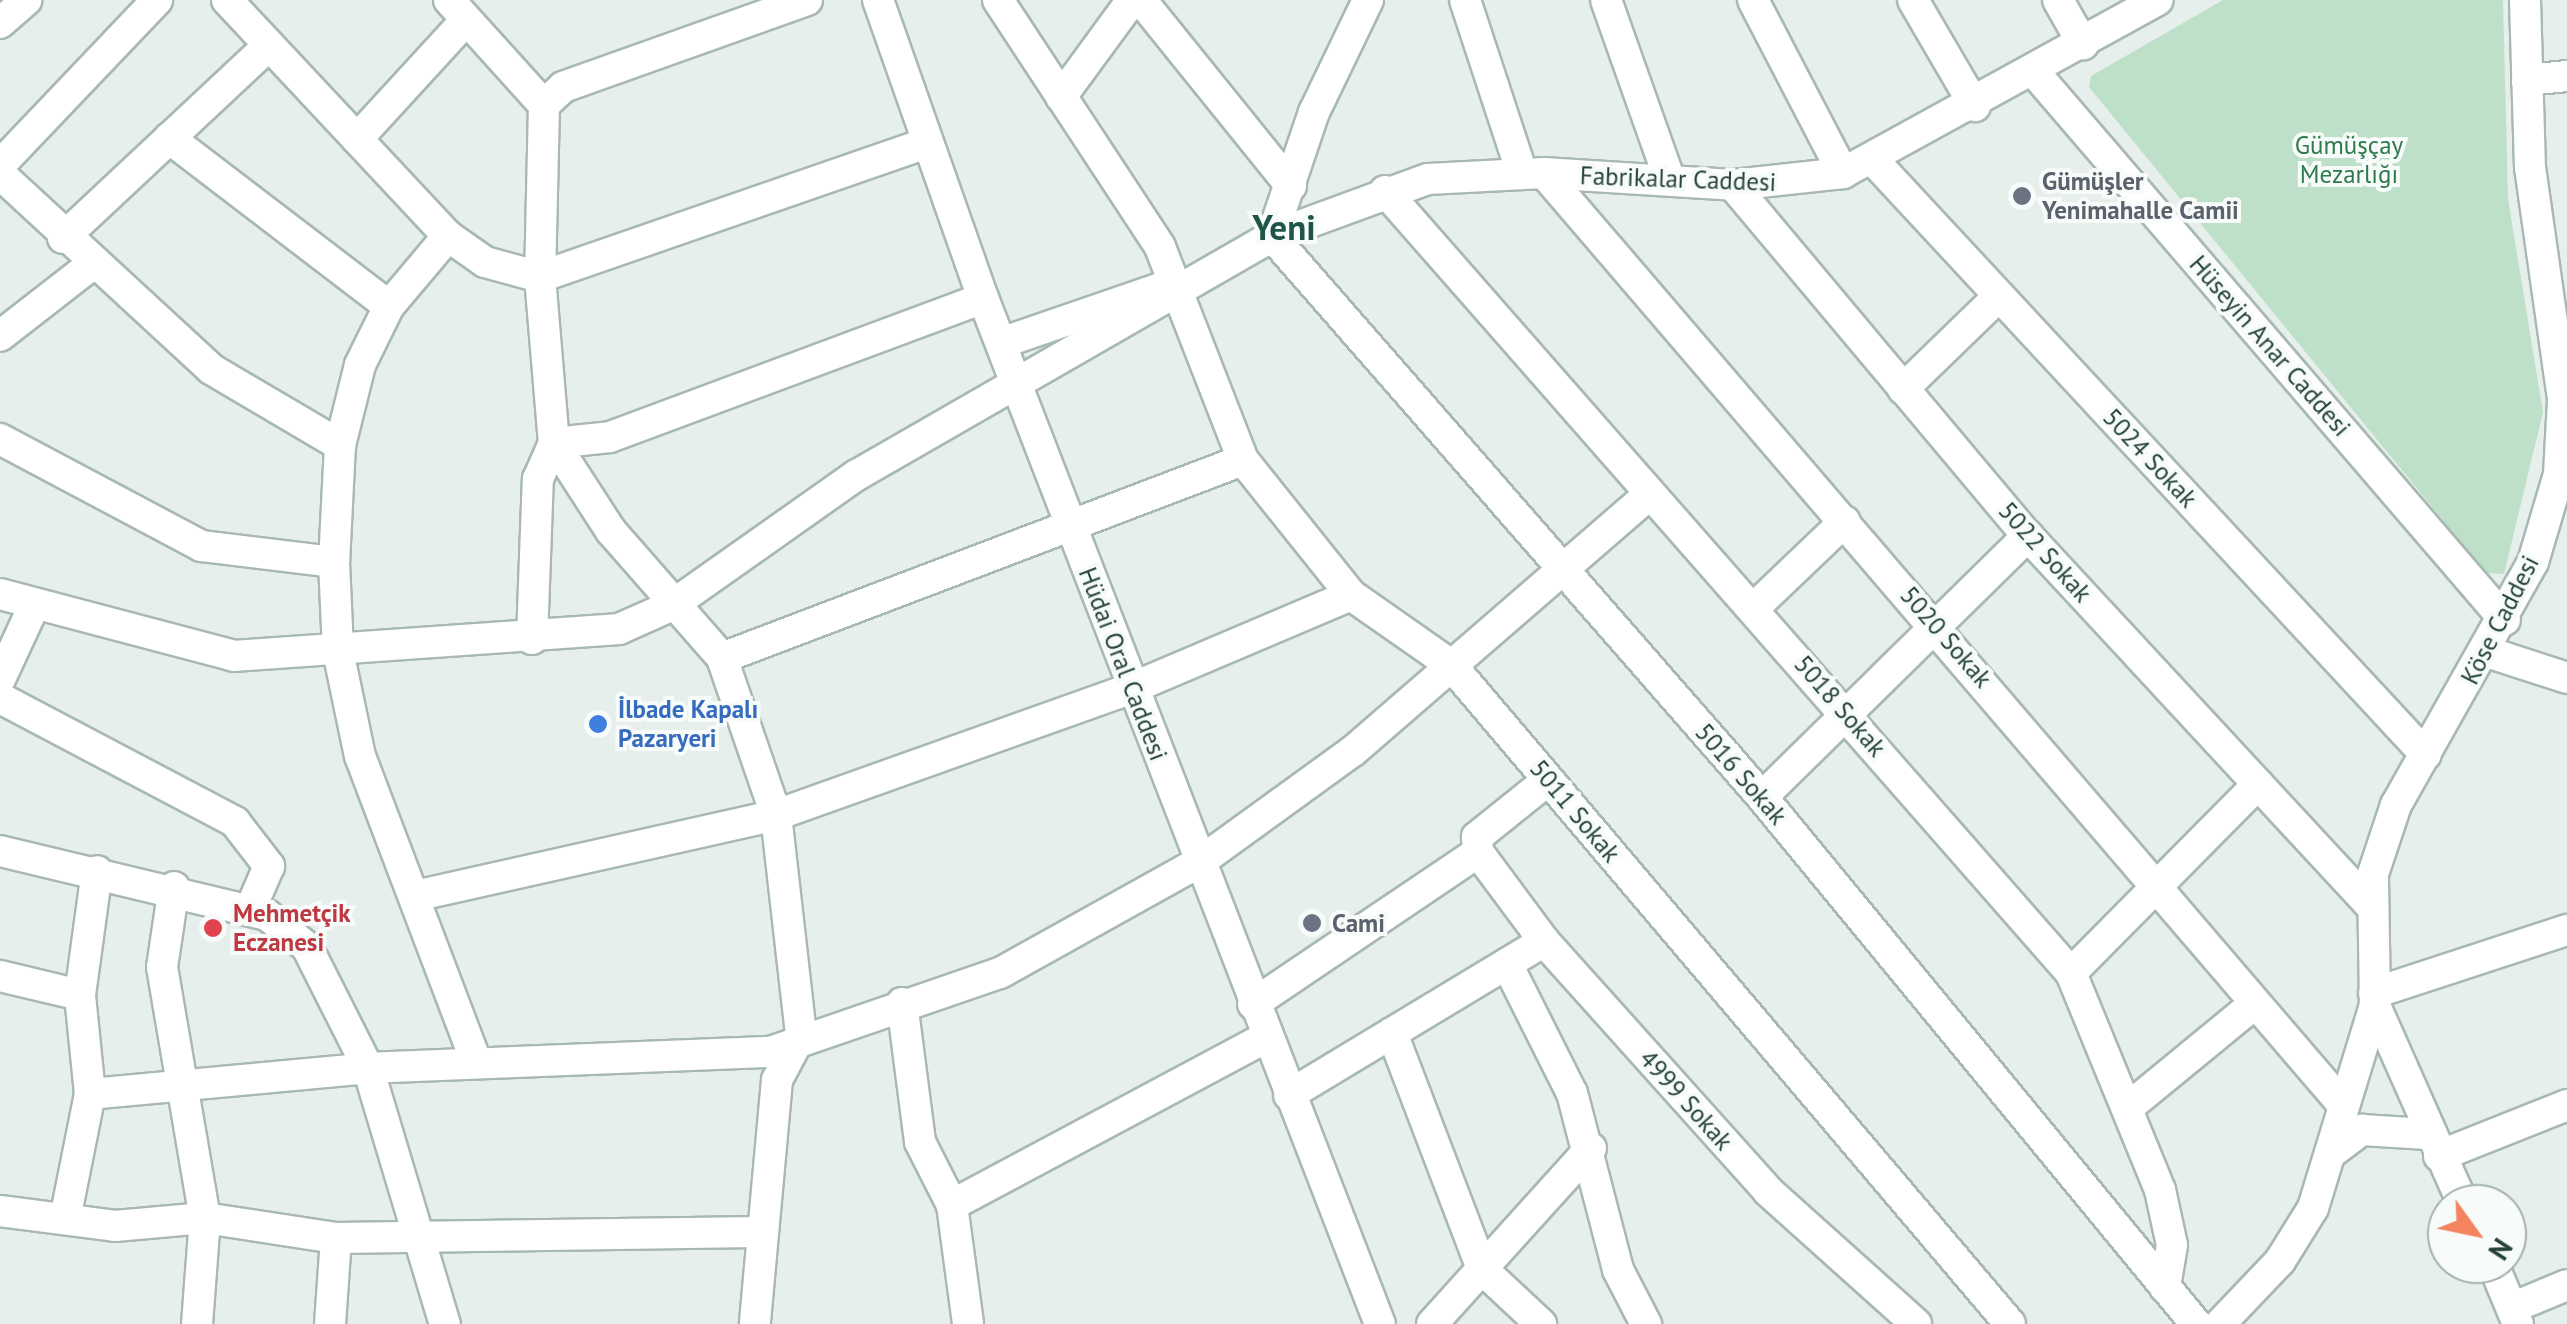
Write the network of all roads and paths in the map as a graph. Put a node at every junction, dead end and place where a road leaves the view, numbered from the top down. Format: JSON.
{"nodes":[{"id":1,"x":26,"y":0,"type":"edge"},
{"id":2,"x":158,"y":0,"type":"edge"},
{"id":3,"x":227,"y":0,"type":"edge"},
{"id":4,"x":807,"y":0,"type":"edge"},
{"id":5,"x":878,"y":0,"type":"edge"},
{"id":6,"x":998,"y":0,"type":"edge"},
{"id":7,"x":1132,"y":0,"type":"edge"},
{"id":8,"x":1141,"y":0,"type":"edge"},
{"id":9,"x":1368,"y":0,"type":"edge"},
{"id":10,"x":1465,"y":0,"type":"edge"},
{"id":11,"x":1606,"y":0,"type":"edge"},
{"id":12,"x":1753,"y":0,"type":"edge"},
{"id":13,"x":1913,"y":0,"type":"edge"},
{"id":14,"x":2058,"y":0,"type":"edge"},
{"id":15,"x":2158,"y":0,"type":"edge"},
{"id":16,"x":2525,"y":0,"type":"edge"},
{"id":17,"x":458,"y":10,"type":"edge"},
{"id":18,"x":0,"y":23,"type":"edge"},
{"id":19,"x":2083,"y":44,"type":"junction"},
{"id":20,"x":269,"y":45,"type":"junction"},
{"id":21,"x":2035,"y":73,"type":"junction"},
{"id":22,"x":2567,"y":76,"type":"edge"},
{"id":23,"x":2527,"y":80,"type":"junction"},
{"id":24,"x":1061,"y":98,"type":"junction"},
{"id":25,"x":544,"y":105,"type":"junction"},
{"id":26,"x":1975,"y":106,"type":"junction"},
{"id":27,"x":169,"y":138,"type":"junction"},
{"id":28,"x":357,"y":139,"type":"junction"},
{"id":29,"x":926,"y":143,"type":"junction"},
{"id":30,"x":1875,"y":162,"type":"junction"},
{"id":31,"x":0,"y":165,"type":"edge"},
{"id":32,"x":1533,"y":173,"type":"junction"},
{"id":33,"x":1843,"y":173,"type":"junction"},
{"id":34,"x":0,"y":174,"type":"edge"},
{"id":35,"x":1670,"y":178,"type":"junction"},
{"id":36,"x":1733,"y":185,"type":"junction"},
{"id":37,"x":1291,"y":186,"type":"junction"},
{"id":38,"x":1385,"y":191,"type":"junction"},
{"id":39,"x":448,"y":236,"type":"junction"},
{"id":40,"x":1272,"y":236,"type":"junction"},
{"id":41,"x":63,"y":238,"type":"junction"},
{"id":42,"x":2554,"y":247,"type":"edge"},
{"id":43,"x":90,"y":266,"type":"junction"},
{"id":44,"x":540,"y":278,"type":"junction"},
{"id":45,"x":1174,"y":287,"type":"junction"},
{"id":46,"x":1999,"y":296,"type":"junction"},
{"id":47,"x":983,"y":298,"type":"junction"},
{"id":48,"x":389,"y":306,"type":"junction"},
{"id":49,"x":0,"y":336,"type":"edge"},
{"id":50,"x":1002,"y":343,"type":"junction"},
{"id":51,"x":1016,"y":383,"type":"junction"},
{"id":52,"x":1903,"y":388,"type":"junction"},
{"id":53,"x":0,"y":439,"type":"edge"},
{"id":54,"x":554,"y":443,"type":"junction"},
{"id":55,"x":340,"y":445,"type":"junction"},
{"id":56,"x":1243,"y":460,"type":"junction"},
{"id":57,"x":1650,"y":494,"type":"junction"},
{"id":58,"x":1845,"y":521,"type":"junction"},
{"id":59,"x":1072,"y":530,"type":"junction"},
{"id":60,"x":2028,"y":536,"type":"junction"},
{"id":61,"x":334,"y":562,"type":"junction"},
{"id":62,"x":1561,"y":571,"type":"junction"},
{"id":63,"x":0,"y":594,"type":"edge"},
{"id":64,"x":1352,"y":596,"type":"junction"},
{"id":65,"x":671,"y":606,"type":"junction"},
{"id":66,"x":32,"y":608,"type":"junction"},
{"id":67,"x":1753,"y":609,"type":"junction"},
{"id":68,"x":2506,"y":620,"type":"junction"},
{"id":69,"x":1936,"y":626,"type":"junction"},
{"id":70,"x":532,"y":639,"type":"junction"},
{"id":71,"x":338,"y":651,"type":"junction"},
{"id":72,"x":2488,"y":652,"type":"junction"},
{"id":73,"x":722,"y":658,"type":"junction"},
{"id":74,"x":1450,"y":665,"type":"junction"},
{"id":75,"x":2567,"y":678,"type":"edge"},
{"id":76,"x":0,"y":679,"type":"edge"},
{"id":77,"x":1132,"y":688,"type":"junction"},
{"id":78,"x":0,"y":698,"type":"edge"},
{"id":79,"x":1848,"y":716,"type":"junction"},
{"id":80,"x":2426,"y":755,"type":"junction"},
{"id":81,"x":1548,"y":780,"type":"junction"},
{"id":82,"x":2258,"y":784,"type":"junction"},
{"id":83,"x":1762,"y":797,"type":"junction"},
{"id":84,"x":776,"y":816,"type":"junction"},
{"id":85,"x":0,"y":851,"type":"edge"},
{"id":86,"x":1478,"y":852,"type":"junction"},
{"id":87,"x":1201,"y":861,"type":"junction"},
{"id":88,"x":97,"y":871,"type":"junction"},
{"id":89,"x":2158,"y":882,"type":"junction"},
{"id":90,"x":174,"y":887,"type":"junction"},
{"id":91,"x":419,"y":895,"type":"junction"},
{"id":92,"x":2372,"y":906,"type":"junction"},
{"id":93,"x":250,"y":910,"type":"junction"},
{"id":94,"x":2567,"y":930,"type":"edge"},
{"id":95,"x":1544,"y":941,"type":"junction"},
{"id":96,"x":1507,"y":964,"type":"junction"},
{"id":97,"x":2071,"y":973,"type":"junction"},
{"id":98,"x":0,"y":976,"type":"edge"},
{"id":99,"x":80,"y":995,"type":"junction"},
{"id":100,"x":2374,"y":999,"type":"junction"},
{"id":101,"x":902,"y":1002,"type":"junction"},
{"id":102,"x":1253,"y":1004,"type":"junction"},
{"id":103,"x":2254,"y":1004,"type":"junction"},
{"id":104,"x":1392,"y":1033,"type":"junction"},
{"id":105,"x":801,"y":1036,"type":"junction"},
{"id":106,"x":1266,"y":1037,"type":"junction"},
{"id":107,"x":476,"y":1062,"type":"junction"},
{"id":108,"x":368,"y":1068,"type":"junction"},
{"id":109,"x":178,"y":1083,"type":"junction"},
{"id":110,"x":90,"y":1094,"type":"junction"},
{"id":111,"x":1289,"y":1096,"type":"junction"},
{"id":112,"x":2567,"y":1104,"type":"edge"},
{"id":113,"x":2343,"y":1105,"type":"junction"},
{"id":114,"x":2130,"y":1106,"type":"junction"},
{"id":115,"x":2433,"y":1145,"type":"junction"},
{"id":116,"x":1591,"y":1148,"type":"junction"},
{"id":117,"x":2331,"y":1153,"type":"junction"},
{"id":118,"x":2453,"y":1184,"type":"edge"},
{"id":119,"x":952,"y":1205,"type":"junction"},
{"id":120,"x":0,"y":1211,"type":"edge"},
{"id":121,"x":205,"y":1218,"type":"junction"},
{"id":122,"x":65,"y":1219,"type":"junction"},
{"id":123,"x":758,"y":1232,"type":"junction"},
{"id":124,"x":421,"y":1236,"type":"junction"},
{"id":125,"x":336,"y":1238,"type":"junction"},
{"id":126,"x":1482,"y":1269,"type":"junction"},
{"id":127,"x":2502,"y":1284,"type":"edge"},
{"id":128,"x":2567,"y":1285,"type":"edge"},
{"id":129,"x":2165,"y":1288,"type":"junction"},
{"id":130,"x":2516,"y":1316,"type":"edge"},
{"id":131,"x":197,"y":1324,"type":"edge"},
{"id":132,"x":330,"y":1324,"type":"edge"},
{"id":133,"x":446,"y":1324,"type":"edge"},
{"id":134,"x":755,"y":1324,"type":"edge"},
{"id":135,"x":968,"y":1324,"type":"edge"},
{"id":136,"x":1380,"y":1324,"type":"edge"},
{"id":137,"x":1432,"y":1324,"type":"edge"},
{"id":138,"x":1541,"y":1324,"type":"edge"},
{"id":139,"x":1646,"y":1324,"type":"edge"},
{"id":140,"x":1916,"y":1324,"type":"edge"},
{"id":141,"x":2010,"y":1324,"type":"edge"},
{"id":142,"x":2196,"y":1324,"type":"edge"},
{"id":143,"x":2220,"y":1324,"type":"edge"}],
"edges":[{"from":1,"to":18,"type":"street"},
{"from":2,"to":31,"type":"street"},
{"from":3,"to":20,"type":"street"},
{"from":4,"to":25,"type":"street"},
{"from":5,"to":29,"type":"street","name":"Hüdai Oral Caddesi"},
{"from":6,"to":24,"type":"street","name":"5011 Sokak"},
{"from":7,"to":24,"type":"street"},
{"from":8,"to":37,"type":"street"},
{"from":9,"to":37,"type":"street"},
{"from":10,"to":32,"type":"street"},
{"from":11,"to":35,"type":"street"},
{"from":12,"to":33,"type":"street"},
{"from":13,"to":26,"type":"street"},
{"from":14,"to":19,"type":"street"},
{"from":15,"to":19,"type":"street","name":"Fabrikalar Caddesi"},
{"from":16,"to":23,"type":"street","name":"Köse Caddesi"},
{"from":17,"to":25,"type":"street"},
{"from":17,"to":28,"type":"street"},
{"from":19,"to":21,"type":"street","name":"Fabrikalar Caddesi"},
{"from":20,"to":27,"type":"street"},
{"from":20,"to":28,"type":"street"},
{"from":21,"to":26,"type":"street","name":"Fabrikalar Caddesi"},
{"from":21,"to":68,"type":"street","name":"Hüseyin Anar Caddesi"},
{"from":22,"to":23,"type":"street"},
{"from":23,"to":42,"type":"street","name":"Köse Caddesi"},
{"from":24,"to":45,"type":"street","name":"5011 Sokak"},
{"from":25,"to":44,"type":"street"},
{"from":26,"to":30,"type":"street","name":"Fabrikalar Caddesi"},
{"from":27,"to":41,"type":"street"},
{"from":27,"to":48,"type":"street"},
{"from":28,"to":39,"type":"street"},
{"from":29,"to":44,"type":"street"},
{"from":29,"to":47,"type":"street","name":"Hüdai Oral Caddesi"},
{"from":30,"to":33,"type":"street","name":"Fabrikalar Caddesi"},
{"from":30,"to":46,"type":"street","name":"5024 Sokak"},
{"from":32,"to":35,"type":"street","name":"Fabrikalar Caddesi"},
{"from":32,"to":38,"type":"street","name":"Fabrikalar Caddesi"},
{"from":32,"to":58,"type":"street","name":"5020 Sokak"},
{"from":33,"to":36,"type":"street","name":"Fabrikalar Caddesi"},
{"from":34,"to":41,"type":"street"},
{"from":35,"to":36,"type":"street","name":"Fabrikalar Caddesi"},
{"from":36,"to":52,"type":"street","name":"5022 Sokak"},
{"from":37,"to":40,"type":"street"},
{"from":38,"to":40,"type":"street","name":"Fabrikalar Caddesi"},
{"from":38,"to":57,"type":"street","name":"5018 Sokak"},
{"from":39,"to":44,"type":"street"},
{"from":39,"to":48,"type":"street"},
{"from":40,"to":45,"type":"street","name":"Fabrikalar Caddesi"},
{"from":40,"to":62,"type":"street","name":"5016 Sokak"},
{"from":41,"to":43,"type":"street"},
{"from":42,"to":68,"type":"street","name":"Köse Caddesi"},
{"from":43,"to":49,"type":"street"},
{"from":43,"to":55,"type":"street"},
{"from":44,"to":54,"type":"street"},
{"from":45,"to":50,"type":"street","name":"Fabrikalar Caddesi"},
{"from":45,"to":51,"type":"street","name":"Fabrikalar Caddesi"},
{"from":45,"to":56,"type":"street","name":"5011 Sokak"},
{"from":46,"to":52,"type":"street"},
{"from":46,"to":80,"type":"street","name":"5024 Sokak"},
{"from":47,"to":50,"type":"street","name":"Hüdai Oral Caddesi"},
{"from":47,"to":54,"type":"street"},
{"from":48,"to":55,"type":"street"},
{"from":50,"to":51,"type":"street","name":"Hüdai Oral Caddesi"},
{"from":51,"to":59,"type":"street","name":"Hüdai Oral Caddesi"},
{"from":51,"to":65,"type":"street","name":"Fabrikalar Caddesi"},
{"from":52,"to":60,"type":"street","name":"5022 Sokak"},
{"from":53,"to":61,"type":"street"},
{"from":54,"to":65,"type":"street"},
{"from":54,"to":70,"type":"street"},
{"from":55,"to":61,"type":"street"},
{"from":56,"to":59,"type":"street"},
{"from":56,"to":64,"type":"street","name":"5011 Sokak"},
{"from":57,"to":62,"type":"street"},
{"from":57,"to":67,"type":"street","name":"5018 Sokak"},
{"from":58,"to":67,"type":"street"},
{"from":58,"to":69,"type":"street","name":"5020 Sokak"},
{"from":59,"to":73,"type":"street"},
{"from":59,"to":77,"type":"street","name":"Hüdai Oral Caddesi"},
{"from":60,"to":69,"type":"street"},
{"from":60,"to":82,"type":"street","name":"5022 Sokak"},
{"from":61,"to":71,"type":"street"},
{"from":62,"to":74,"type":"street"},
{"from":62,"to":83,"type":"street","name":"5016 Sokak"},
{"from":63,"to":66,"type":"street","name":"Fabrikalar Caddesi"},
{"from":64,"to":74,"type":"street","name":"5011 Sokak"},
{"from":64,"to":77,"type":"street"},
{"from":65,"to":70,"type":"street","name":"Fabrikalar Caddesi"},
{"from":65,"to":73,"type":"street"},
{"from":66,"to":71,"type":"street","name":"Fabrikalar Caddesi"},
{"from":66,"to":76,"type":"street"},
{"from":67,"to":79,"type":"street","name":"5018 Sokak"},
{"from":68,"to":72,"type":"street","name":"Köse Caddesi"},
{"from":69,"to":79,"type":"street"},
{"from":69,"to":89,"type":"street","name":"5020 Sokak"},
{"from":70,"to":71,"type":"street","name":"Fabrikalar Caddesi"},
{"from":71,"to":91,"type":"street"},
{"from":72,"to":75,"type":"street"},
{"from":72,"to":80,"type":"street","name":"Köse Caddesi"},
{"from":73,"to":84,"type":"street"},
{"from":74,"to":81,"type":"street","name":"5011 Sokak"},
{"from":74,"to":87,"type":"street"},
{"from":77,"to":84,"type":"street"},
{"from":77,"to":87,"type":"street","name":"Hüdai Oral Caddesi"},
{"from":78,"to":93,"type":"street"},
{"from":79,"to":83,"type":"street"},
{"from":79,"to":97,"type":"street","name":"5018 Sokak"},
{"from":80,"to":92,"type":"street","name":"Köse Caddesi"},
{"from":81,"to":86,"type":"street"},
{"from":81,"to":141,"type":"street","name":"5011 Sokak"},
{"from":82,"to":89,"type":"street"},
{"from":82,"to":92,"type":"street","name":"5022 Sokak"},
{"from":83,"to":129,"type":"street","name":"5016 Sokak"},
{"from":84,"to":91,"type":"street"},
{"from":84,"to":105,"type":"street"},
{"from":85,"to":88,"type":"street"},
{"from":86,"to":95,"type":"street","name":"4999 Sokak"},
{"from":86,"to":102,"type":"street"},
{"from":87,"to":101,"type":"street"},
{"from":87,"to":102,"type":"street","name":"Hüdai Oral Caddesi"},
{"from":88,"to":90,"type":"street"},
{"from":88,"to":99,"type":"street"},
{"from":89,"to":97,"type":"street"},
{"from":89,"to":103,"type":"street","name":"5020 Sokak"},
{"from":90,"to":93,"type":"street"},
{"from":90,"to":109,"type":"street"},
{"from":91,"to":107,"type":"street"},
{"from":92,"to":100,"type":"street","name":"Köse Caddesi"},
{"from":93,"to":108,"type":"street"},
{"from":94,"to":100,"type":"street"},
{"from":95,"to":96,"type":"street"},
{"from":95,"to":140,"type":"street","name":"4999 Sokak"},
{"from":96,"to":104,"type":"street"},
{"from":96,"to":116,"type":"street"},
{"from":97,"to":114,"type":"street","name":"5018 Sokak"},
{"from":98,"to":99,"type":"street"},
{"from":99,"to":110,"type":"street"},
{"from":100,"to":113,"type":"street"},
{"from":100,"to":115,"type":"street","name":"Köse Caddesi"},
{"from":101,"to":105,"type":"street"},
{"from":101,"to":119,"type":"street"},
{"from":102,"to":106,"type":"street","name":"Hüdai Oral Caddesi"},
{"from":103,"to":113,"type":"street","name":"5020 Sokak"},
{"from":103,"to":114,"type":"street"},
{"from":104,"to":111,"type":"street"},
{"from":104,"to":126,"type":"street"},
{"from":105,"to":107,"type":"street"},
{"from":105,"to":123,"type":"street"},
{"from":106,"to":111,"type":"street","name":"Hüdai Oral Caddesi"},
{"from":106,"to":119,"type":"street"},
{"from":107,"to":108,"type":"street"},
{"from":108,"to":109,"type":"street"},
{"from":108,"to":124,"type":"street"},
{"from":109,"to":110,"type":"street"},
{"from":109,"to":121,"type":"street"},
{"from":110,"to":122,"type":"street"},
{"from":111,"to":136,"type":"street","name":"Hüdai Oral Caddesi"},
{"from":112,"to":115,"type":"street"},
{"from":113,"to":117,"type":"street"},
{"from":114,"to":129,"type":"street","name":"5018 Sokak"},
{"from":115,"to":117,"type":"street"},
{"from":115,"to":118,"type":"street","name":"Köse Caddesi"},
{"from":116,"to":126,"type":"street"},
{"from":116,"to":139,"type":"street"},
{"from":117,"to":143,"type":"street"},
{"from":119,"to":135,"type":"street"},
{"from":120,"to":122,"type":"street"},
{"from":121,"to":122,"type":"street"},
{"from":121,"to":125,"type":"street"},
{"from":121,"to":131,"type":"street"},
{"from":123,"to":124,"type":"street"},
{"from":123,"to":134,"type":"street"},
{"from":124,"to":125,"type":"street"},
{"from":124,"to":133,"type":"street"},
{"from":125,"to":132,"type":"street"},
{"from":126,"to":137,"type":"street"},
{"from":126,"to":138,"type":"street"},
{"from":127,"to":130,"type":"street"},
{"from":128,"to":130,"type":"street"},
{"from":129,"to":142,"type":"street","name":"5016 Sokak"}]}
